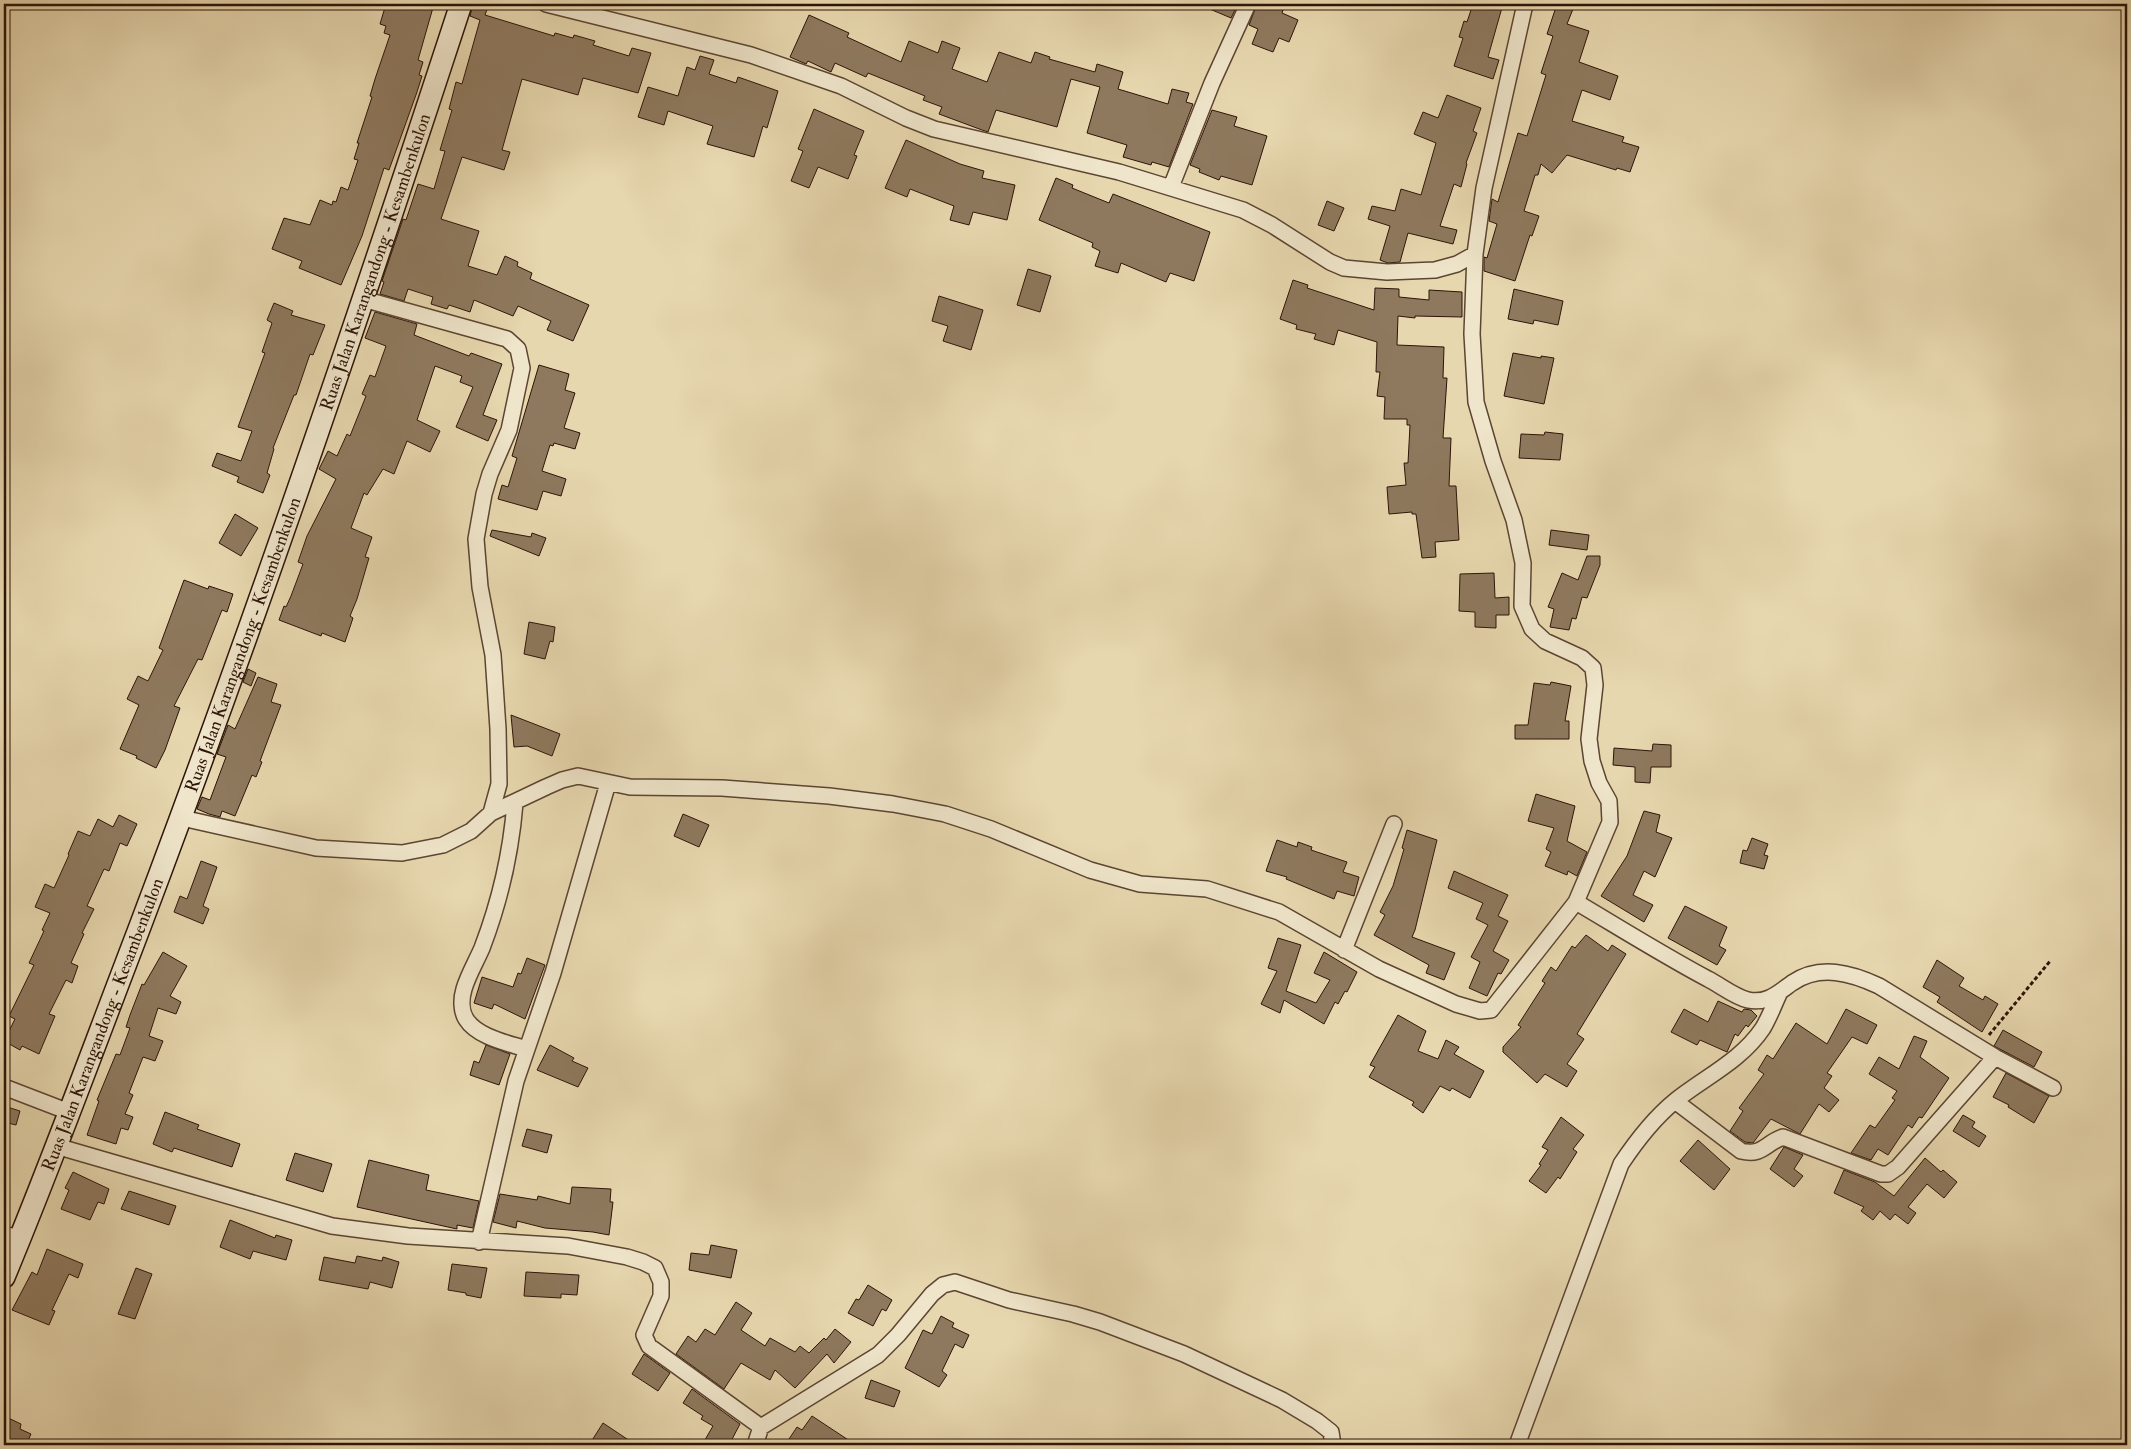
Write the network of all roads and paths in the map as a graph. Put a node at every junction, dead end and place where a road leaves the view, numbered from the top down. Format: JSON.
{"nodes":[{"id":1,"x":461,"y":4,"type":"edge"},
{"id":2,"x":546,"y":4,"type":"edge"},
{"id":3,"x":1248,"y":4,"type":"edge"},
{"id":4,"x":1525,"y":4,"type":"edge"},
{"id":5,"x":1171,"y":187,"type":"junction"},
{"id":6,"x":1475,"y":254,"type":"junction"},
{"id":7,"x":363,"y":299,"type":"junction"},
{"id":8,"x":608,"y":783,"type":"junction"},
{"id":9,"x":515,"y":803,"type":"junction"},
{"id":10,"x":491,"y":813,"type":"junction"},
{"id":11,"x":182,"y":818,"type":"junction"},
{"id":12,"x":1394,"y":824,"type":"dead end"},
{"id":13,"x":1576,"y":902,"type":"junction"},
{"id":14,"x":1344,"y":950,"type":"junction"},
{"id":15,"x":2051,"y":960,"type":"dead end"},
{"id":16,"x":1779,"y":994,"type":"junction"},
{"id":17,"x":1979,"y":1047,"type":"junction"},
{"id":18,"x":526,"y":1049,"type":"junction"},
{"id":19,"x":1995,"y":1057,"type":"junction"},
{"id":20,"x":4,"y":1087,"type":"edge"},
{"id":21,"x":2053,"y":1088,"type":"dead end"},
{"id":22,"x":1675,"y":1101,"type":"junction"},
{"id":23,"x":69,"y":1112,"type":"junction"},
{"id":24,"x":56,"y":1146,"type":"junction"},
{"id":25,"x":13,"y":1232,"type":"edge"},
{"id":26,"x":479,"y":1242,"type":"junction"},
{"id":27,"x":4,"y":1277,"type":"edge"},
{"id":28,"x":761,"y":1427,"type":"junction"},
{"id":29,"x":755,"y":1445,"type":"edge"},
{"id":30,"x":1333,"y":1445,"type":"edge"},
{"id":31,"x":1518,"y":1445,"type":"edge"}],
"edges":[{"from":1,"to":7,"type":"main road","name":"Ruas Jalan Karangandong - Kesambenkulon"},
{"from":2,"to":5,"type":"street"},
{"from":3,"to":5,"type":"street"},
{"from":4,"to":6,"type":"street"},
{"from":5,"to":6,"type":"street"},
{"from":6,"to":13,"type":"street"},
{"from":7,"to":10,"type":"street"},
{"from":7,"to":11,"type":"main road","name":"Ruas Jalan Karangandong - Kesambenkulon"},
{"from":8,"to":9,"type":"street"},
{"from":8,"to":14,"type":"street"},
{"from":8,"to":18,"type":"street"},
{"from":9,"to":10,"type":"street"},
{"from":9,"to":18,"type":"street"},
{"from":10,"to":11,"type":"street"},
{"from":11,"to":23,"type":"main road","name":"Ruas Jalan Karangandong - Kesambenkulon"},
{"from":12,"to":14,"type":"street"},
{"from":13,"to":14,"type":"street"},
{"from":13,"to":16,"type":"street"},
{"from":15,"to":17,"type":"path"},
{"from":16,"to":17,"type":"street"},
{"from":16,"to":22,"type":"street"},
{"from":17,"to":19,"type":"street"},
{"from":18,"to":26,"type":"street"},
{"from":19,"to":21,"type":"street"},
{"from":19,"to":22,"type":"street"},
{"from":20,"to":23,"type":"street"},
{"from":22,"to":31,"type":"street"},
{"from":23,"to":24,"type":"main road","name":"Ruas Jalan Karangandong - Kesambenkulon"},
{"from":24,"to":25,"type":"main road","name":"Ruas Jalan Karangandong - Kesambenkulon"},
{"from":24,"to":26,"type":"street"},
{"from":25,"to":27,"type":"main road","name":"Ruas Jalan Karangandong - Kesambenkulon"},
{"from":26,"to":28,"type":"street"},
{"from":28,"to":29,"type":"street"},
{"from":28,"to":30,"type":"street"}]}
